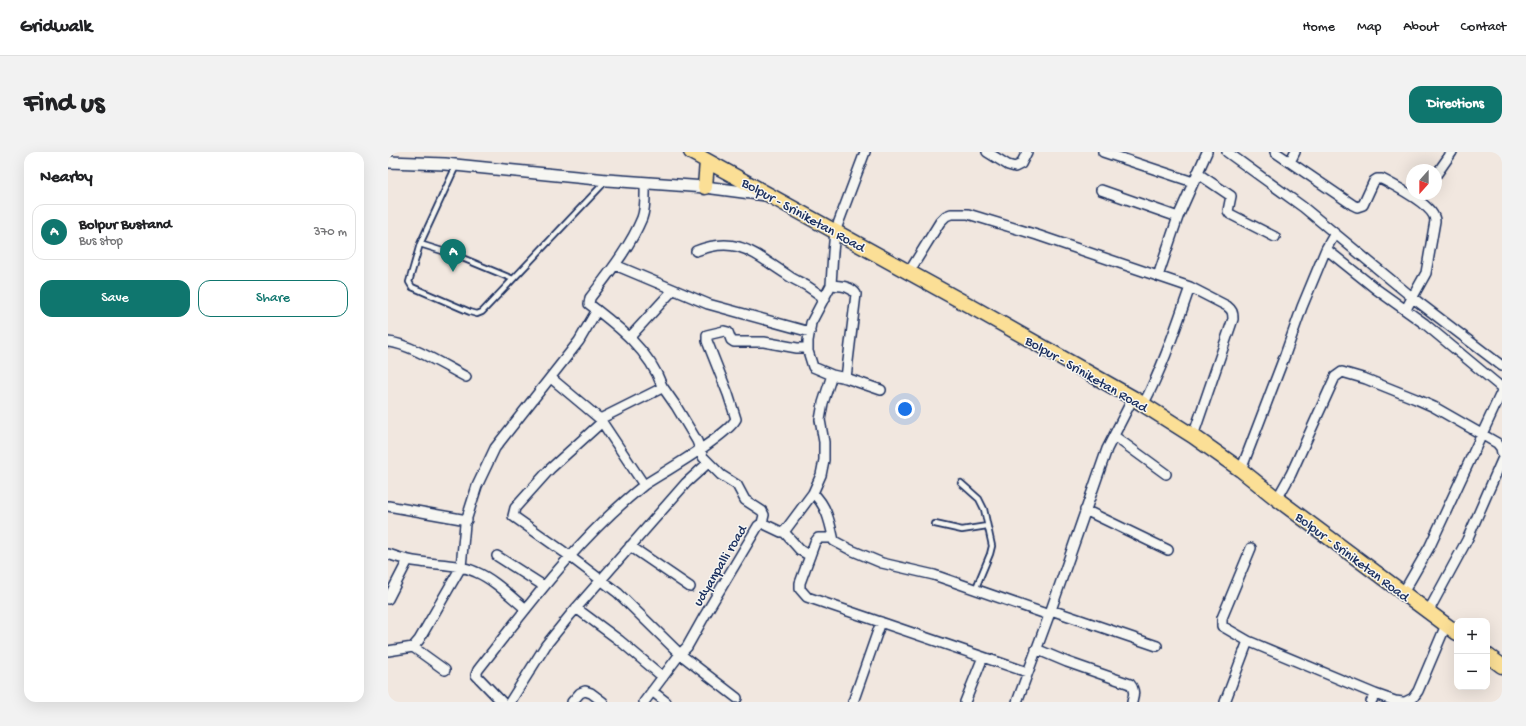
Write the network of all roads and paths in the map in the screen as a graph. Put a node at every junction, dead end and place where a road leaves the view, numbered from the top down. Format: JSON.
{"nodes":[{"id":1,"x":690,"y":152,"type":"edge"},
{"id":2,"x":865,"y":152,"type":"edge"},
{"id":3,"x":987,"y":152,"type":"edge"},
{"id":4,"x":1027,"y":152,"type":"edge"},
{"id":5,"x":1104,"y":152,"type":"edge"},
{"id":6,"x":1207,"y":152,"type":"edge"},
{"id":7,"x":1227,"y":152,"type":"edge"},
{"id":8,"x":1275,"y":152,"type":"edge"},
{"id":9,"x":1295,"y":152,"type":"edge"},
{"id":10,"x":1452,"y":152,"type":"edge"},
{"id":11,"x":707,"y":161,"type":"junction"},
{"id":12,"x":388,"y":162,"type":"edge"},
{"id":13,"x":1290,"y":162,"type":"junction"},
{"id":14,"x":456,"y":166,"type":"junction"},
{"id":15,"x":1442,"y":166,"type":"edge"},
{"id":16,"x":1195,"y":177,"type":"junction"},
{"id":17,"x":607,"y":180,"type":"junction"},
{"id":18,"x":645,"y":184,"type":"junction"},
{"id":19,"x":705,"y":187,"type":"junction"},
{"id":20,"x":1101,"y":190,"type":"dead end"},
{"id":21,"x":1406,"y":191,"type":"edge"},
{"id":22,"x":773,"y":196,"type":"junction"},
{"id":23,"x":1423,"y":200,"type":"edge"},
{"id":24,"x":1178,"y":216,"type":"junction"},
{"id":25,"x":835,"y":232,"type":"junction"},
{"id":26,"x":1275,"y":237,"type":"dead end"},
{"id":27,"x":1330,"y":242,"type":"junction"},
{"id":28,"x":420,"y":244,"type":"junction"},
{"id":29,"x":696,"y":251,"type":"dead end"},
{"id":30,"x":615,"y":265,"type":"junction"},
{"id":31,"x":909,"y":272,"type":"junction"},
{"id":32,"x":1158,"y":276,"type":"junction"},
{"id":33,"x":513,"y":279,"type":"junction"},
{"id":34,"x":831,"y":285,"type":"junction"},
{"id":35,"x":1190,"y":287,"type":"junction"},
{"id":36,"x":674,"y":290,"type":"junction"},
{"id":37,"x":825,"y":298,"type":"junction"},
{"id":38,"x":1410,"y":303,"type":"junction"},
{"id":39,"x":597,"y":310,"type":"junction"},
{"id":40,"x":810,"y":332,"type":"junction"},
{"id":41,"x":630,"y":337,"type":"junction"},
{"id":42,"x":388,"y":342,"type":"edge"},
{"id":43,"x":808,"y":348,"type":"junction"},
{"id":44,"x":1502,"y":366,"type":"edge"},
{"id":45,"x":832,"y":375,"type":"junction"},
{"id":46,"x":466,"y":377,"type":"dead end"},
{"id":47,"x":551,"y":378,"type":"junction"},
{"id":48,"x":846,"y":378,"type":"junction"},
{"id":49,"x":662,"y":386,"type":"junction"},
{"id":50,"x":1502,"y":388,"type":"edge"},
{"id":51,"x":881,"y":390,"type":"dead end"},
{"id":52,"x":1502,"y":391,"type":"edge"},
{"id":53,"x":1138,"y":401,"type":"junction"},
{"id":54,"x":601,"y":421,"type":"junction"},
{"id":55,"x":1483,"y":435,"type":"junction"},
{"id":56,"x":1114,"y":436,"type":"junction"},
{"id":57,"x":1193,"y":436,"type":"junction"},
{"id":58,"x":699,"y":449,"type":"junction"},
{"id":59,"x":1502,"y":453,"type":"edge"},
{"id":60,"x":1502,"y":460,"type":"edge"},
{"id":61,"x":708,"y":463,"type":"junction"},
{"id":62,"x":1241,"y":470,"type":"junction"},
{"id":63,"x":1166,"y":474,"type":"dead end"},
{"id":64,"x":961,"y":483,"type":"dead end"},
{"id":65,"x":644,"y":485,"type":"junction"},
{"id":66,"x":813,"y":493,"type":"junction"},
{"id":67,"x":1277,"y":499,"type":"junction"},
{"id":68,"x":388,"y":506,"type":"edge"},
{"id":69,"x":1085,"y":510,"type":"junction"},
{"id":70,"x":467,"y":520,"type":"junction"},
{"id":71,"x":762,"y":523,"type":"junction"},
{"id":72,"x":935,"y":524,"type":"dead end"},
{"id":73,"x":987,"y":526,"type":"junction"},
{"id":74,"x":784,"y":532,"type":"junction"},
{"id":75,"x":833,"y":538,"type":"junction"},
{"id":76,"x":630,"y":546,"type":"junction"},
{"id":77,"x":1251,"y":548,"type":"dead end"},
{"id":78,"x":1168,"y":550,"type":"dead end"},
{"id":79,"x":388,"y":554,"type":"edge"},
{"id":80,"x":497,"y":556,"type":"dead end"},
{"id":81,"x":570,"y":556,"type":"junction"},
{"id":82,"x":810,"y":556,"type":"junction"},
{"id":83,"x":408,"y":560,"type":"junction"},
{"id":84,"x":461,"y":567,"type":"junction"},
{"id":85,"x":600,"y":580,"type":"junction"},
{"id":86,"x":544,"y":586,"type":"junction"},
{"id":87,"x":690,"y":587,"type":"dead end"},
{"id":88,"x":975,"y":590,"type":"junction"},
{"id":89,"x":1403,"y":593,"type":"junction"},
{"id":90,"x":388,"y":599,"type":"edge"},
{"id":91,"x":576,"y":608,"type":"junction"},
{"id":92,"x":526,"y":609,"type":"junction"},
{"id":93,"x":1050,"y":612,"type":"junction"},
{"id":94,"x":1428,"y":612,"type":"junction"},
{"id":95,"x":881,"y":622,"type":"junction"},
{"id":96,"x":1451,"y":629,"type":"edge"},
{"id":97,"x":1248,"y":641,"type":"junction"},
{"id":98,"x":1158,"y":646,"type":"dead end"},
{"id":99,"x":413,"y":648,"type":"junction"},
{"id":100,"x":1036,"y":649,"type":"junction"},
{"id":101,"x":388,"y":651,"type":"edge"},
{"id":102,"x":680,"y":654,"type":"junction"},
{"id":103,"x":983,"y":657,"type":"junction"},
{"id":104,"x":1490,"y":657,"type":"edge"},
{"id":105,"x":1501,"y":663,"type":"edge"},
{"id":106,"x":445,"y":670,"type":"dead end"},
{"id":107,"x":1027,"y":672,"type":"junction"},
{"id":108,"x":663,"y":677,"type":"junction"},
{"id":109,"x":652,"y":691,"type":"junction"},
{"id":110,"x":737,"y":698,"type":"dead end"},
{"id":111,"x":1373,"y":698,"type":"edge"},
{"id":112,"x":1409,"y":701,"type":"edge"},
{"id":113,"x":502,"y":702,"type":"edge"},
{"id":114,"x":510,"y":702,"type":"edge"},
{"id":115,"x":572,"y":702,"type":"edge"},
{"id":116,"x":604,"y":702,"type":"edge"},
{"id":117,"x":644,"y":702,"type":"edge"},
{"id":118,"x":666,"y":702,"type":"edge"},
{"id":119,"x":853,"y":702,"type":"edge"},
{"id":120,"x":965,"y":702,"type":"edge"},
{"id":121,"x":1017,"y":702,"type":"edge"},
{"id":122,"x":1132,"y":702,"type":"edge"},
{"id":123,"x":1225,"y":702,"type":"edge"}],
"edges":[{"from":1,"to":11,"type":"main road","name":"Bolpur - Sriniketan Road"},
{"from":2,"to":25,"type":"street"},
{"from":3,"to":4,"type":"street"},
{"from":5,"to":16,"type":"street"},
{"from":6,"to":16,"type":"street"},
{"from":7,"to":27,"type":"street"},
{"from":8,"to":13,"type":"street"},
{"from":9,"to":13,"type":"street"},
{"from":10,"to":15,"type":"street"},
{"from":11,"to":19,"type":"main road"},
{"from":11,"to":22,"type":"main road","name":"Bolpur - Sriniketan Road"},
{"from":12,"to":14,"type":"street"},
{"from":13,"to":21,"type":"street"},
{"from":14,"to":17,"type":"street"},
{"from":14,"to":28,"type":"lane"},
{"from":16,"to":24,"type":"street"},
{"from":16,"to":26,"type":"street"},
{"from":17,"to":18,"type":"street"},
{"from":17,"to":33,"type":"lane"},
{"from":18,"to":19,"type":"street"},
{"from":18,"to":30,"type":"street"},
{"from":19,"to":22,"type":"street"},
{"from":20,"to":24,"type":"street"},
{"from":22,"to":25,"type":"main road","name":"Bolpur - Sriniketan Road"},
{"from":23,"to":38,"type":"street"},
{"from":24,"to":32,"type":"street"},
{"from":25,"to":31,"type":"main road","name":"Bolpur - Sriniketan Road"},
{"from":25,"to":34,"type":"street"},
{"from":27,"to":38,"type":"street"},
{"from":27,"to":38,"type":"street"},
{"from":27,"to":62,"type":"street"},
{"from":28,"to":33,"type":"lane"},
{"from":28,"to":33,"type":"lane"},
{"from":29,"to":37,"type":"street"},
{"from":30,"to":36,"type":"street"},
{"from":30,"to":39,"type":"street"},
{"from":31,"to":32,"type":"street"},
{"from":31,"to":53,"type":"main road","name":"Bolpur - Sriniketan Road"},
{"from":32,"to":35,"type":"street"},
{"from":34,"to":37,"type":"street"},
{"from":34,"to":48,"type":"street"},
{"from":35,"to":53,"type":"street"},
{"from":35,"to":57,"type":"street"},
{"from":36,"to":40,"type":"street"},
{"from":36,"to":41,"type":"street"},
{"from":37,"to":40,"type":"street"},
{"from":38,"to":44,"type":"street"},
{"from":38,"to":50,"type":"street"},
{"from":39,"to":41,"type":"street"},
{"from":39,"to":47,"type":"street"},
{"from":40,"to":43,"type":"street"},
{"from":41,"to":49,"type":"street"},
{"from":42,"to":46,"type":"street"},
{"from":43,"to":45,"type":"street"},
{"from":43,"to":58,"type":"street"},
{"from":45,"to":48,"type":"street"},
{"from":45,"to":66,"type":"street"},
{"from":47,"to":54,"type":"street"},
{"from":47,"to":70,"type":"street"},
{"from":48,"to":51,"type":"street"},
{"from":49,"to":54,"type":"street"},
{"from":49,"to":58,"type":"street"},
{"from":52,"to":55,"type":"street"},
{"from":53,"to":56,"type":"street"},
{"from":53,"to":57,"type":"main road","name":"Bolpur - Sriniketan Road"},
{"from":54,"to":65,"type":"street"},
{"from":54,"to":81,"type":"street"},
{"from":55,"to":59,"type":"street"},
{"from":55,"to":67,"type":"street"},
{"from":55,"to":89,"type":"street"},
{"from":56,"to":63,"type":"street"},
{"from":56,"to":69,"type":"street"},
{"from":57,"to":62,"type":"main road","name":"Bolpur - Sriniketan Road"},
{"from":58,"to":61,"type":"street"},
{"from":58,"to":65,"type":"street"},
{"from":60,"to":94,"type":"street"},
{"from":61,"to":71,"type":"street"},
{"from":61,"to":76,"type":"street"},
{"from":62,"to":67,"type":"main road","name":"Bolpur - Sriniketan Road"},
{"from":64,"to":73,"type":"lane"},
{"from":65,"to":81,"type":"street"},
{"from":66,"to":74,"type":"street"},
{"from":66,"to":75,"type":"street"},
{"from":67,"to":89,"type":"main road","name":"Bolpur - Sriniketan Road"},
{"from":68,"to":70,"type":"street"},
{"from":69,"to":78,"type":"street"},
{"from":69,"to":93,"type":"street"},
{"from":70,"to":84,"type":"street"},
{"from":71,"to":74,"type":"street","name":"udyanpalli road"},
{"from":71,"to":102,"type":"street","name":"udyanpalli road"},
{"from":72,"to":73,"type":"lane"},
{"from":73,"to":88,"type":"lane"},
{"from":74,"to":82,"type":"street"},
{"from":75,"to":82,"type":"street"},
{"from":75,"to":88,"type":"street"},
{"from":76,"to":85,"type":"street"},
{"from":76,"to":87,"type":"street"},
{"from":77,"to":97,"type":"street"},
{"from":79,"to":83,"type":"street"},
{"from":80,"to":86,"type":"street"},
{"from":81,"to":85,"type":"street"},
{"from":81,"to":86,"type":"street"},
{"from":82,"to":95,"type":"street"},
{"from":83,"to":84,"type":"street"},
{"from":83,"to":90,"type":"street"},
{"from":84,"to":92,"type":"street"},
{"from":84,"to":99,"type":"street"},
{"from":85,"to":91,"type":"street"},
{"from":85,"to":102,"type":"street"},
{"from":86,"to":92,"type":"street"},
{"from":88,"to":93,"type":"street"},
{"from":89,"to":94,"type":"main road","name":"Bolpur - Sriniketan Road"},
{"from":91,"to":108,"type":"street"},
{"from":91,"to":114,"type":"street"},
{"from":92,"to":113,"type":"street"},
{"from":93,"to":98,"type":"street"},
{"from":93,"to":100,"type":"street"},
{"from":94,"to":96,"type":"main road","name":"Bolpur - Sriniketan Road"},
{"from":95,"to":103,"type":"street"},
{"from":95,"to":119,"type":"street"},
{"from":96,"to":112,"type":"street"},
{"from":97,"to":111,"type":"street"},
{"from":97,"to":123,"type":"street"},
{"from":99,"to":101,"type":"street"},
{"from":99,"to":106,"type":"street"},
{"from":100,"to":107,"type":"street"},
{"from":100,"to":122,"type":"street"},
{"from":102,"to":108,"type":"street","name":"udyanpalli road"},
{"from":102,"to":110,"type":"street"},
{"from":103,"to":107,"type":"street"},
{"from":103,"to":120,"type":"street"},
{"from":104,"to":105,"type":"main road"},
{"from":107,"to":121,"type":"street"},
{"from":108,"to":109,"type":"street","name":"udyanpalli road"},
{"from":109,"to":117,"type":"street","name":"udyanpalli road"},
{"from":109,"to":118,"type":"street"},
{"from":111,"to":112,"type":"street"},
{"from":115,"to":116,"type":"street"}]}
